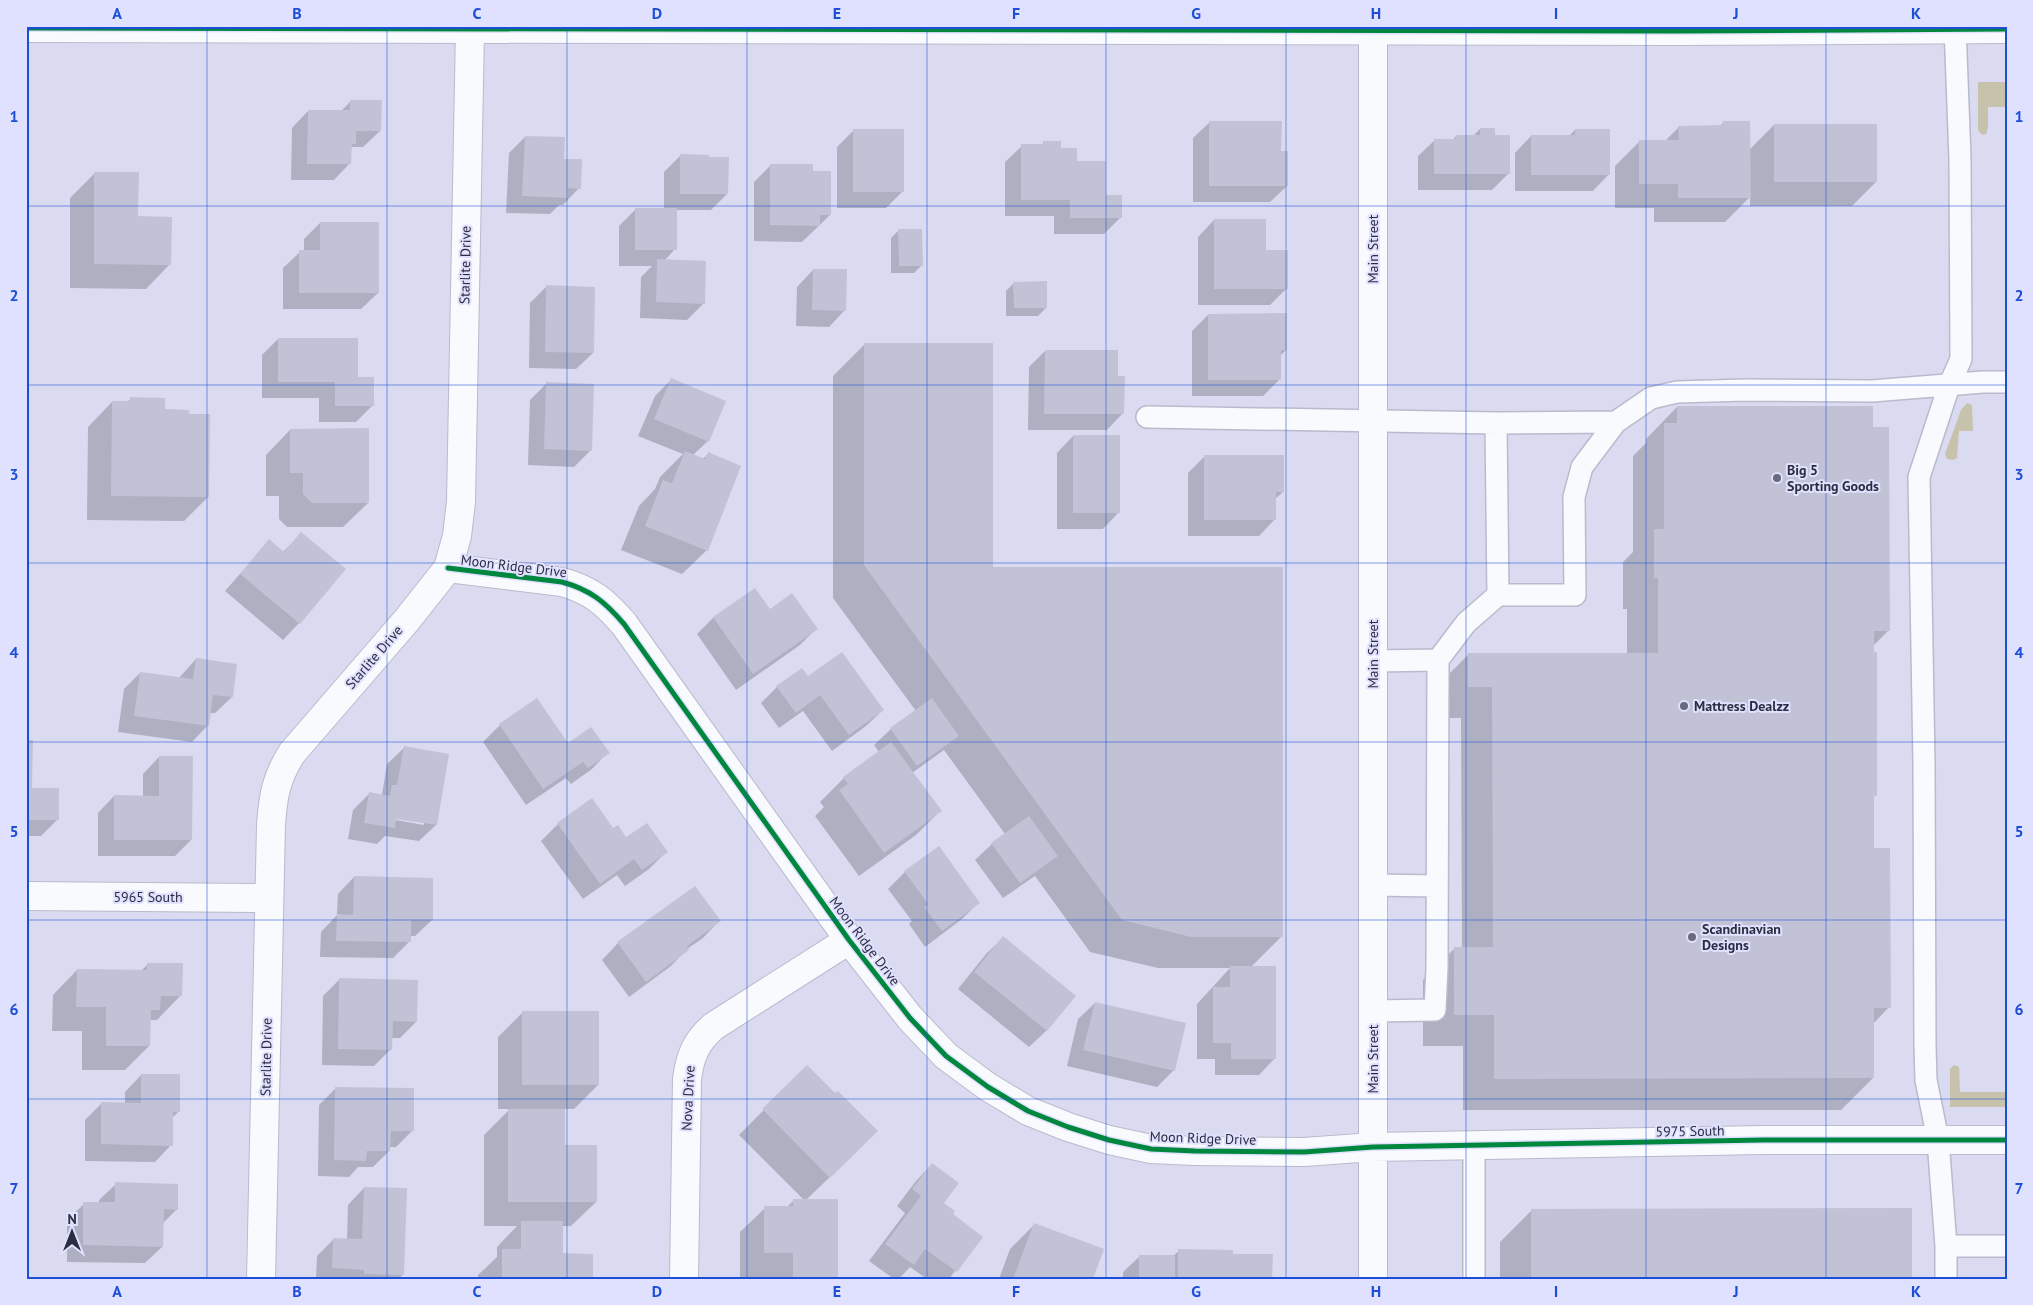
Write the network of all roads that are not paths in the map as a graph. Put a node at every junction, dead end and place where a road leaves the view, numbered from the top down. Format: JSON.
{"nodes":[{"id":1,"x":26,"y":28,"type":"edge"},
{"id":2,"x":417,"y":28,"type":"edge"},
{"id":3,"x":810,"y":28,"type":"edge"},
{"id":4,"x":1286,"y":28,"type":"edge"},
{"id":5,"x":1679,"y":28,"type":"edge"},
{"id":6,"x":1955,"y":28,"type":"edge"},
{"id":7,"x":2007,"y":28,"type":"edge"},
{"id":8,"x":470,"y":29,"type":"junction"},
{"id":9,"x":1373,"y":30,"type":"junction"},
{"id":10,"x":2007,"y":382,"type":"edge"},
{"id":11,"x":1949,"y":386,"type":"junction"},
{"id":12,"x":1148,"y":417,"type":"dead end"},
{"id":13,"x":1373,"y":420,"type":"junction"},
{"id":14,"x":1616,"y":422,"type":"junction"},
{"id":15,"x":1496,"y":423,"type":"junction"},
{"id":16,"x":448,"y":568,"type":"junction"},
{"id":17,"x":1498,"y":595,"type":"junction"},
{"id":18,"x":1438,"y":660,"type":"junction"},
{"id":19,"x":1373,"y":661,"type":"junction"},
{"id":20,"x":1373,"y":885,"type":"junction"},
{"id":21,"x":1437,"y":886,"type":"junction"},
{"id":22,"x":26,"y":896,"type":"edge"},
{"id":23,"x":269,"y":898,"type":"junction"},
{"id":24,"x":849,"y":940,"type":"junction"},
{"id":25,"x":1373,"y":1011,"type":"junction"},
{"id":26,"x":1938,"y":1140,"type":"junction"},
{"id":27,"x":2007,"y":1140,"type":"edge"},
{"id":28,"x":1474,"y":1146,"type":"junction"},
{"id":29,"x":1373,"y":1147,"type":"junction"},
{"id":30,"x":1946,"y":1246,"type":"junction"},
{"id":31,"x":2007,"y":1246,"type":"edge"},
{"id":32,"x":261,"y":1279,"type":"edge"},
{"id":33,"x":684,"y":1279,"type":"edge"},
{"id":34,"x":1373,"y":1279,"type":"edge"},
{"id":35,"x":1474,"y":1279,"type":"edge"},
{"id":36,"x":1946,"y":1279,"type":"edge"}],
"edges":[{"from":1,"to":2,"type":"street"},
{"from":2,"to":8,"type":"street"},
{"from":3,"to":4,"type":"street"},
{"from":3,"to":8,"type":"street"},
{"from":4,"to":9,"type":"street"},
{"from":5,"to":6,"type":"street"},
{"from":5,"to":9,"type":"street"},
{"from":6,"to":7,"type":"street"},
{"from":6,"to":11,"type":"lane"},
{"from":8,"to":16,"type":"street","name":"Starlite Drive"},
{"from":9,"to":13,"type":"street","name":"Main Street"},
{"from":10,"to":11,"type":"lane"},
{"from":11,"to":14,"type":"lane"},
{"from":11,"to":26,"type":"lane"},
{"from":12,"to":13,"type":"lane"},
{"from":13,"to":15,"type":"lane"},
{"from":13,"to":19,"type":"street","name":"Main Street"},
{"from":14,"to":15,"type":"lane"},
{"from":14,"to":17,"type":"lane"},
{"from":15,"to":17,"type":"lane"},
{"from":16,"to":23,"type":"street","name":"Starlite Drive"},
{"from":16,"to":24,"type":"street","name":"Moon Ridge Drive"},
{"from":17,"to":18,"type":"lane"},
{"from":18,"to":19,"type":"lane"},
{"from":18,"to":21,"type":"lane"},
{"from":19,"to":20,"type":"street","name":"Main Street"},
{"from":20,"to":21,"type":"lane"},
{"from":20,"to":25,"type":"street","name":"Main Street"},
{"from":21,"to":25,"type":"lane"},
{"from":22,"to":23,"type":"street","name":"5965 South"},
{"from":23,"to":32,"type":"street","name":"Starlite Drive"},
{"from":24,"to":29,"type":"street","name":"Moon Ridge Drive"},
{"from":24,"to":33,"type":"street","name":"Nova Drive"},
{"from":25,"to":29,"type":"street","name":"Main Street"},
{"from":26,"to":27,"type":"street","name":"5975 South"},
{"from":26,"to":28,"type":"street","name":"5975 South"},
{"from":26,"to":30,"type":"lane"},
{"from":28,"to":29,"type":"street","name":"5975 South"},
{"from":28,"to":35,"type":"lane"},
{"from":29,"to":34,"type":"street","name":"Main Street"},
{"from":30,"to":31,"type":"lane"},
{"from":30,"to":36,"type":"lane"}]}
